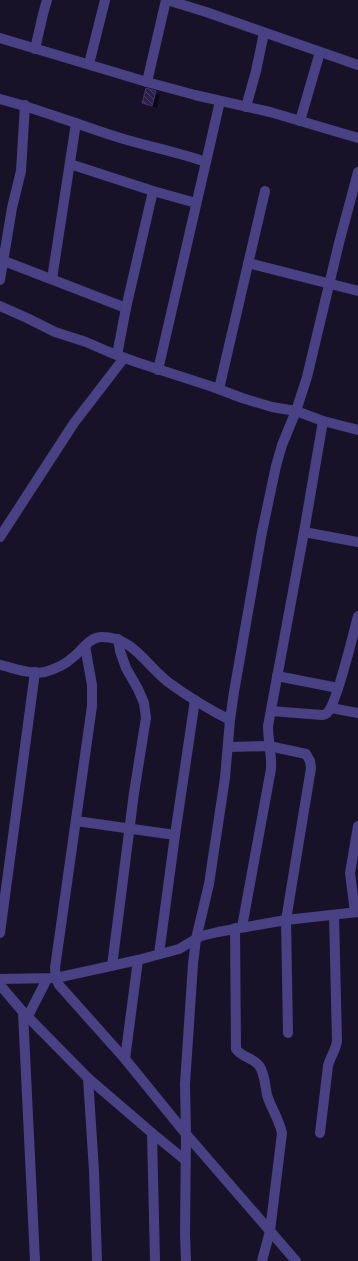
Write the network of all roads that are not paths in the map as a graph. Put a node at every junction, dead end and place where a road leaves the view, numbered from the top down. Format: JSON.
{"nodes":[{"id":1,"x":47,"y":0,"type":"edge"},
{"id":2,"x":105,"y":0,"type":"edge"},
{"id":3,"x":166,"y":0,"type":"edge"},
{"id":4,"x":264,"y":33,"type":"junction"},
{"id":5,"x":0,"y":38,"type":"edge"},
{"id":6,"x":36,"y":49,"type":"junction"},
{"id":7,"x":320,"y":52,"type":"junction"},
{"id":8,"x":89,"y":64,"type":"junction"},
{"id":9,"x":358,"y":65,"type":"edge"},
{"id":10,"x":147,"y":82,"type":"junction"},
{"id":11,"x":0,"y":99,"type":"edge"},
{"id":12,"x":220,"y":101,"type":"junction"},
{"id":13,"x":25,"y":105,"type":"junction"},
{"id":14,"x":246,"y":107,"type":"junction"},
{"id":15,"x":300,"y":121,"type":"junction"},
{"id":16,"x":76,"y":123,"type":"junction"},
{"id":17,"x":358,"y":138,"type":"edge"},
{"id":18,"x":206,"y":162,"type":"junction"},
{"id":19,"x":70,"y":164,"type":"junction"},
{"id":20,"x":358,"y":172,"type":"edge"},
{"id":21,"x":153,"y":190,"type":"junction"},
{"id":22,"x":265,"y":190,"type":"dead end"},
{"id":23,"x":196,"y":203,"type":"junction"},
{"id":24,"x":4,"y":260,"type":"junction"},
{"id":25,"x":248,"y":263,"type":"junction"},
{"id":26,"x":52,"y":279,"type":"junction"},
{"id":27,"x":0,"y":280,"type":"edge"},
{"id":28,"x":329,"y":284,"type":"junction"},
{"id":29,"x":358,"y":292,"type":"edge"},
{"id":30,"x":0,"y":306,"type":"edge"},
{"id":31,"x":126,"y":308,"type":"junction"},
{"id":32,"x":121,"y":357,"type":"junction"},
{"id":33,"x":158,"y":370,"type":"junction"},
{"id":34,"x":219,"y":389,"type":"junction"},
{"id":35,"x":296,"y":411,"type":"junction"},
{"id":36,"x":323,"y":421,"type":"junction"},
{"id":37,"x":358,"y":430,"type":"edge"},
{"id":38,"x":304,"y":532,"type":"junction"},
{"id":39,"x":0,"y":537,"type":"edge"},
{"id":40,"x":358,"y":542,"type":"edge"},
{"id":41,"x":358,"y":616,"type":"edge"},
{"id":42,"x":118,"y":639,"type":"junction"},
{"id":43,"x":85,"y":646,"type":"junction"},
{"id":44,"x":0,"y":665,"type":"edge"},
{"id":45,"x":35,"y":672,"type":"junction"},
{"id":46,"x":277,"y":676,"type":"junction"},
{"id":47,"x":338,"y":688,"type":"junction"},
{"id":48,"x":195,"y":700,"type":"junction"},
{"id":49,"x":331,"y":708,"type":"junction"},
{"id":50,"x":271,"y":711,"type":"junction"},
{"id":51,"x":358,"y":713,"type":"edge"},
{"id":52,"x":230,"y":720,"type":"junction"},
{"id":53,"x":269,"y":746,"type":"junction"},
{"id":54,"x":229,"y":747,"type":"junction"},
{"id":55,"x":76,"y":822,"type":"junction"},
{"id":56,"x":358,"y":826,"type":"edge"},
{"id":57,"x":129,"y":828,"type":"junction"},
{"id":58,"x":175,"y":835,"type":"junction"},
{"id":59,"x":355,"y":861,"type":"edge"},
{"id":60,"x":356,"y":912,"type":"edge"},
{"id":61,"x":334,"y":915,"type":"junction"},
{"id":62,"x":286,"y":920,"type":"junction"},
{"id":63,"x":238,"y":927,"type":"junction"},
{"id":64,"x":0,"y":933,"type":"edge"},
{"id":65,"x":196,"y":939,"type":"junction"},
{"id":66,"x":159,"y":954,"type":"junction"},
{"id":67,"x":138,"y":960,"type":"junction"},
{"id":68,"x":112,"y":966,"type":"junction"},
{"id":69,"x":51,"y":978,"type":"junction"},
{"id":70,"x":0,"y":979,"type":"edge"},
{"id":71,"x":0,"y":985,"type":"edge"},
{"id":72,"x":26,"y":1014,"type":"junction"},
{"id":73,"x":288,"y":1033,"type":"dead end"},
{"id":74,"x":125,"y":1059,"type":"junction"},
{"id":75,"x":88,"y":1078,"type":"junction"},
{"id":76,"x":320,"y":1133,"type":"dead end"},
{"id":77,"x":152,"y":1134,"type":"junction"},
{"id":78,"x":186,"y":1134,"type":"junction"},
{"id":79,"x":185,"y":1160,"type":"junction"},
{"id":80,"x":270,"y":1231,"type":"junction"},
{"id":81,"x":35,"y":1261,"type":"edge"},
{"id":82,"x":98,"y":1261,"type":"edge"},
{"id":83,"x":154,"y":1261,"type":"edge"},
{"id":84,"x":186,"y":1261,"type":"edge"},
{"id":85,"x":262,"y":1261,"type":"edge"},
{"id":86,"x":296,"y":1261,"type":"edge"}],
"edges":[{"from":1,"to":6,"type":"street"},
{"from":2,"to":8,"type":"street"},
{"from":3,"to":4,"type":"street"},
{"from":3,"to":10,"type":"street"},
{"from":4,"to":7,"type":"street"},
{"from":4,"to":14,"type":"street"},
{"from":5,"to":6,"type":"street"},
{"from":6,"to":8,"type":"street"},
{"from":7,"to":9,"type":"street"},
{"from":7,"to":15,"type":"street"},
{"from":8,"to":10,"type":"street"},
{"from":10,"to":12,"type":"street"},
{"from":11,"to":13,"type":"street"},
{"from":12,"to":14,"type":"street"},
{"from":12,"to":18,"type":"street"},
{"from":13,"to":16,"type":"street"},
{"from":13,"to":24,"type":"street"},
{"from":14,"to":15,"type":"street"},
{"from":15,"to":17,"type":"street"},
{"from":16,"to":18,"type":"street"},
{"from":16,"to":19,"type":"street"},
{"from":18,"to":23,"type":"street"},
{"from":19,"to":21,"type":"street"},
{"from":19,"to":26,"type":"street"},
{"from":20,"to":28,"type":"street"},
{"from":21,"to":23,"type":"street"},
{"from":21,"to":31,"type":"street"},
{"from":22,"to":25,"type":"street"},
{"from":23,"to":33,"type":"street"},
{"from":24,"to":26,"type":"street"},
{"from":24,"to":27,"type":"street"},
{"from":25,"to":28,"type":"street"},
{"from":25,"to":34,"type":"street"},
{"from":26,"to":31,"type":"street"},
{"from":28,"to":29,"type":"street"},
{"from":28,"to":35,"type":"street"},
{"from":30,"to":32,"type":"street"},
{"from":31,"to":32,"type":"street"},
{"from":32,"to":33,"type":"street"},
{"from":32,"to":39,"type":"street"},
{"from":33,"to":34,"type":"street"},
{"from":34,"to":35,"type":"street"},
{"from":35,"to":36,"type":"street"},
{"from":35,"to":52,"type":"street"},
{"from":36,"to":37,"type":"street"},
{"from":36,"to":38,"type":"street"},
{"from":38,"to":40,"type":"street"},
{"from":38,"to":46,"type":"street"},
{"from":41,"to":47,"type":"street"},
{"from":42,"to":43,"type":"street"},
{"from":42,"to":48,"type":"street"},
{"from":42,"to":57,"type":"street"},
{"from":43,"to":45,"type":"street"},
{"from":43,"to":55,"type":"street"},
{"from":44,"to":45,"type":"street"},
{"from":45,"to":64,"type":"street"},
{"from":46,"to":47,"type":"street"},
{"from":46,"to":50,"type":"street"},
{"from":47,"to":49,"type":"street"},
{"from":48,"to":52,"type":"street"},
{"from":48,"to":58,"type":"street"},
{"from":49,"to":50,"type":"street"},
{"from":49,"to":51,"type":"street"},
{"from":50,"to":53,"type":"street"},
{"from":52,"to":54,"type":"street"},
{"from":53,"to":54,"type":"street"},
{"from":53,"to":62,"type":"street"},
{"from":53,"to":63,"type":"street"},
{"from":54,"to":65,"type":"street"},
{"from":55,"to":57,"type":"street"},
{"from":55,"to":69,"type":"street"},
{"from":56,"to":59,"type":"street"},
{"from":57,"to":58,"type":"street"},
{"from":57,"to":68,"type":"street"},
{"from":58,"to":66,"type":"street"},
{"from":59,"to":60,"type":"street"},
{"from":60,"to":61,"type":"street"},
{"from":61,"to":62,"type":"street"},
{"from":61,"to":76,"type":"street"},
{"from":62,"to":63,"type":"street"},
{"from":62,"to":73,"type":"street"},
{"from":63,"to":65,"type":"street"},
{"from":63,"to":80,"type":"street"},
{"from":65,"to":66,"type":"street"},
{"from":65,"to":78,"type":"street"},
{"from":66,"to":67,"type":"street"},
{"from":67,"to":68,"type":"street"},
{"from":67,"to":74,"type":"street"},
{"from":68,"to":69,"type":"street"},
{"from":69,"to":70,"type":"street"},
{"from":69,"to":72,"type":"street"},
{"from":69,"to":74,"type":"street"},
{"from":71,"to":72,"type":"street"},
{"from":72,"to":75,"type":"street"},
{"from":72,"to":81,"type":"street"},
{"from":74,"to":78,"type":"street"},
{"from":75,"to":77,"type":"street"},
{"from":75,"to":82,"type":"street"},
{"from":77,"to":79,"type":"street"},
{"from":77,"to":83,"type":"street"},
{"from":78,"to":79,"type":"street"},
{"from":78,"to":80,"type":"street"},
{"from":79,"to":84,"type":"street"},
{"from":80,"to":85,"type":"street"},
{"from":80,"to":86,"type":"street"}]}
